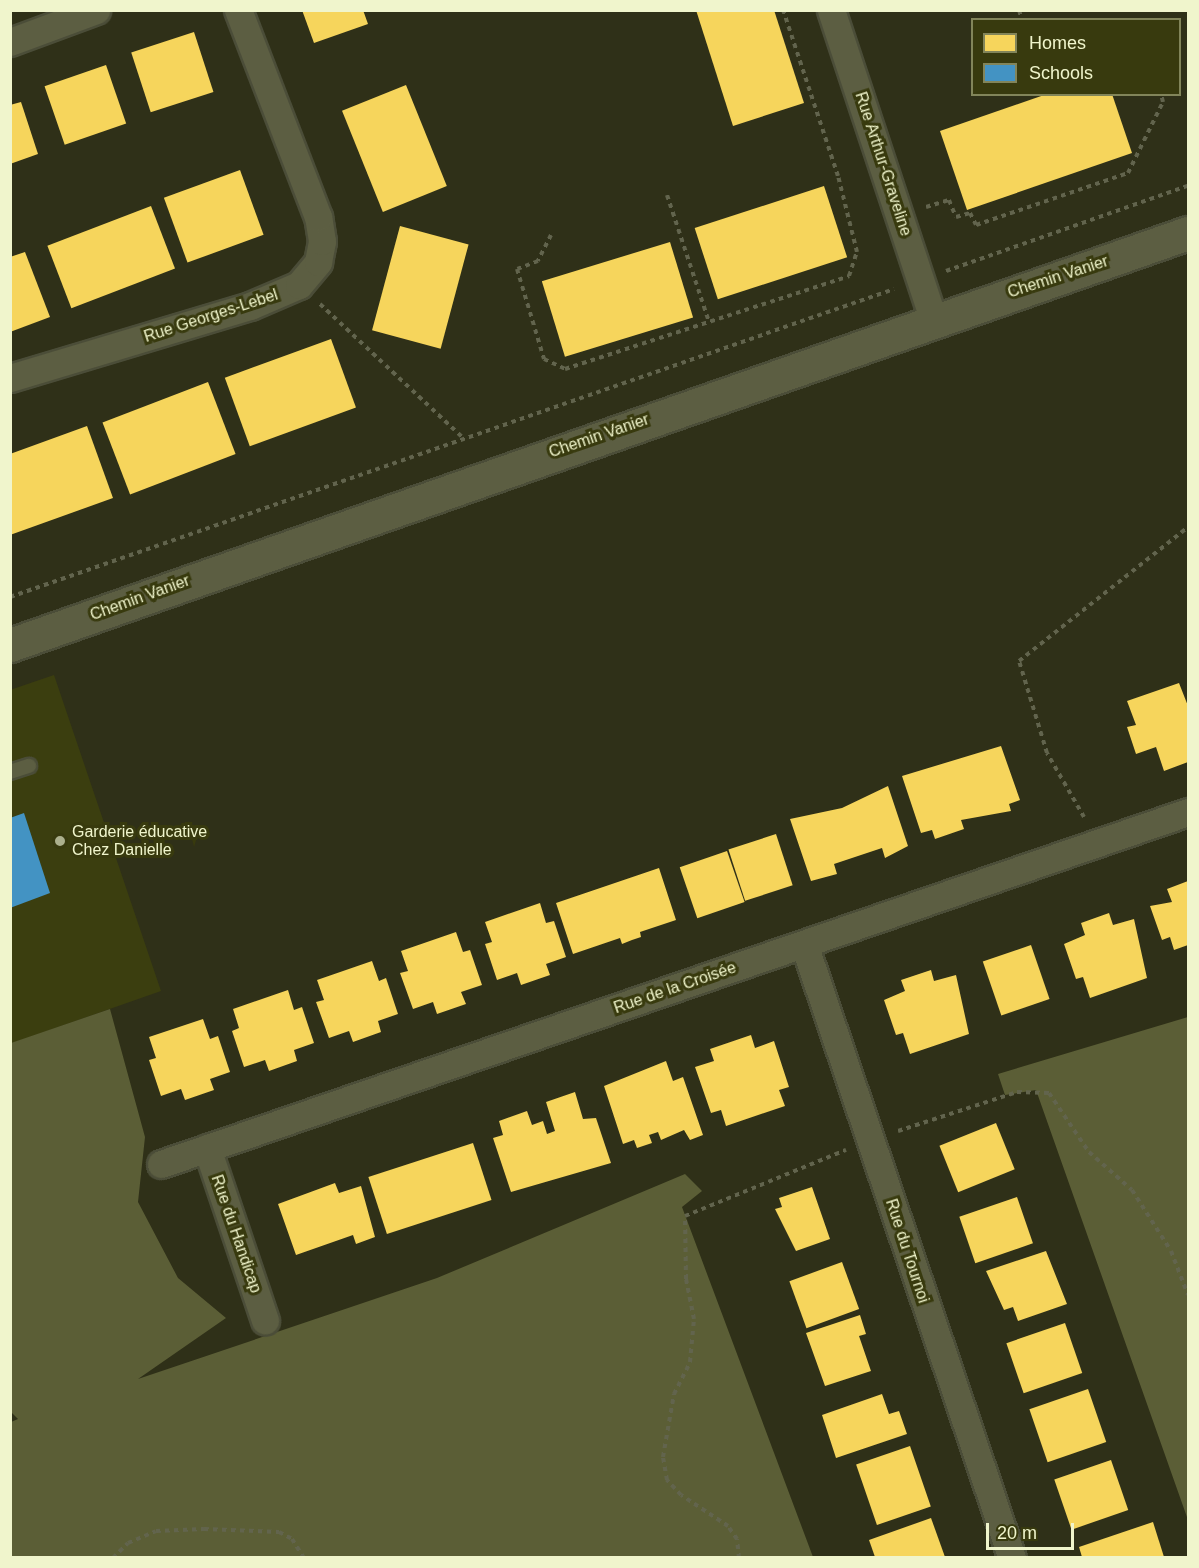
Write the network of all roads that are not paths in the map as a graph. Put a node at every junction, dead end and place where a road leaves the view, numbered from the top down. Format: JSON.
{"nodes":[{"id":1,"x":96,"y":10,"type":"edge"},
{"id":2,"x":238,"y":10,"type":"edge"},
{"id":3,"x":831,"y":10,"type":"edge"},
{"id":4,"x":10,"y":42,"type":"edge"},
{"id":5,"x":1188,"y":233,"type":"edge"},
{"id":6,"x":933,"y":319,"type":"junction"},
{"id":7,"x":10,"y":378,"type":"edge"},
{"id":8,"x":10,"y":645,"type":"edge"},
{"id":9,"x":29,"y":766,"type":"dead end"},
{"id":10,"x":10,"y":772,"type":"edge"},
{"id":11,"x":1188,"y":812,"type":"edge"},
{"id":12,"x":804,"y":944,"type":"junction"},
{"id":13,"x":207,"y":1148,"type":"junction"},
{"id":14,"x":161,"y":1164,"type":"dead end"},
{"id":15,"x":265,"y":1320,"type":"dead end"},
{"id":16,"x":1012,"y":1557,"type":"edge"}],
"edges":[{"from":1,"to":4,"type":"street"},
{"from":2,"to":7,"type":"street","name":"Rue Georges-Lebel"},
{"from":3,"to":6,"type":"street","name":"Rue Arthur-Graveline"},
{"from":5,"to":6,"type":"main road","name":"Chemin Vanier"},
{"from":6,"to":8,"type":"main road","name":"Chemin Vanier"},
{"from":9,"to":10,"type":"lane"},
{"from":11,"to":12,"type":"street","name":"Rue de la Croisée"},
{"from":12,"to":13,"type":"street","name":"Rue de la Croisée"},
{"from":12,"to":16,"type":"street","name":"Rue du Tournoi"},
{"from":13,"to":14,"type":"street","name":"Rue de la Croisée"},
{"from":13,"to":15,"type":"street","name":"Rue du Handicap"}]}
